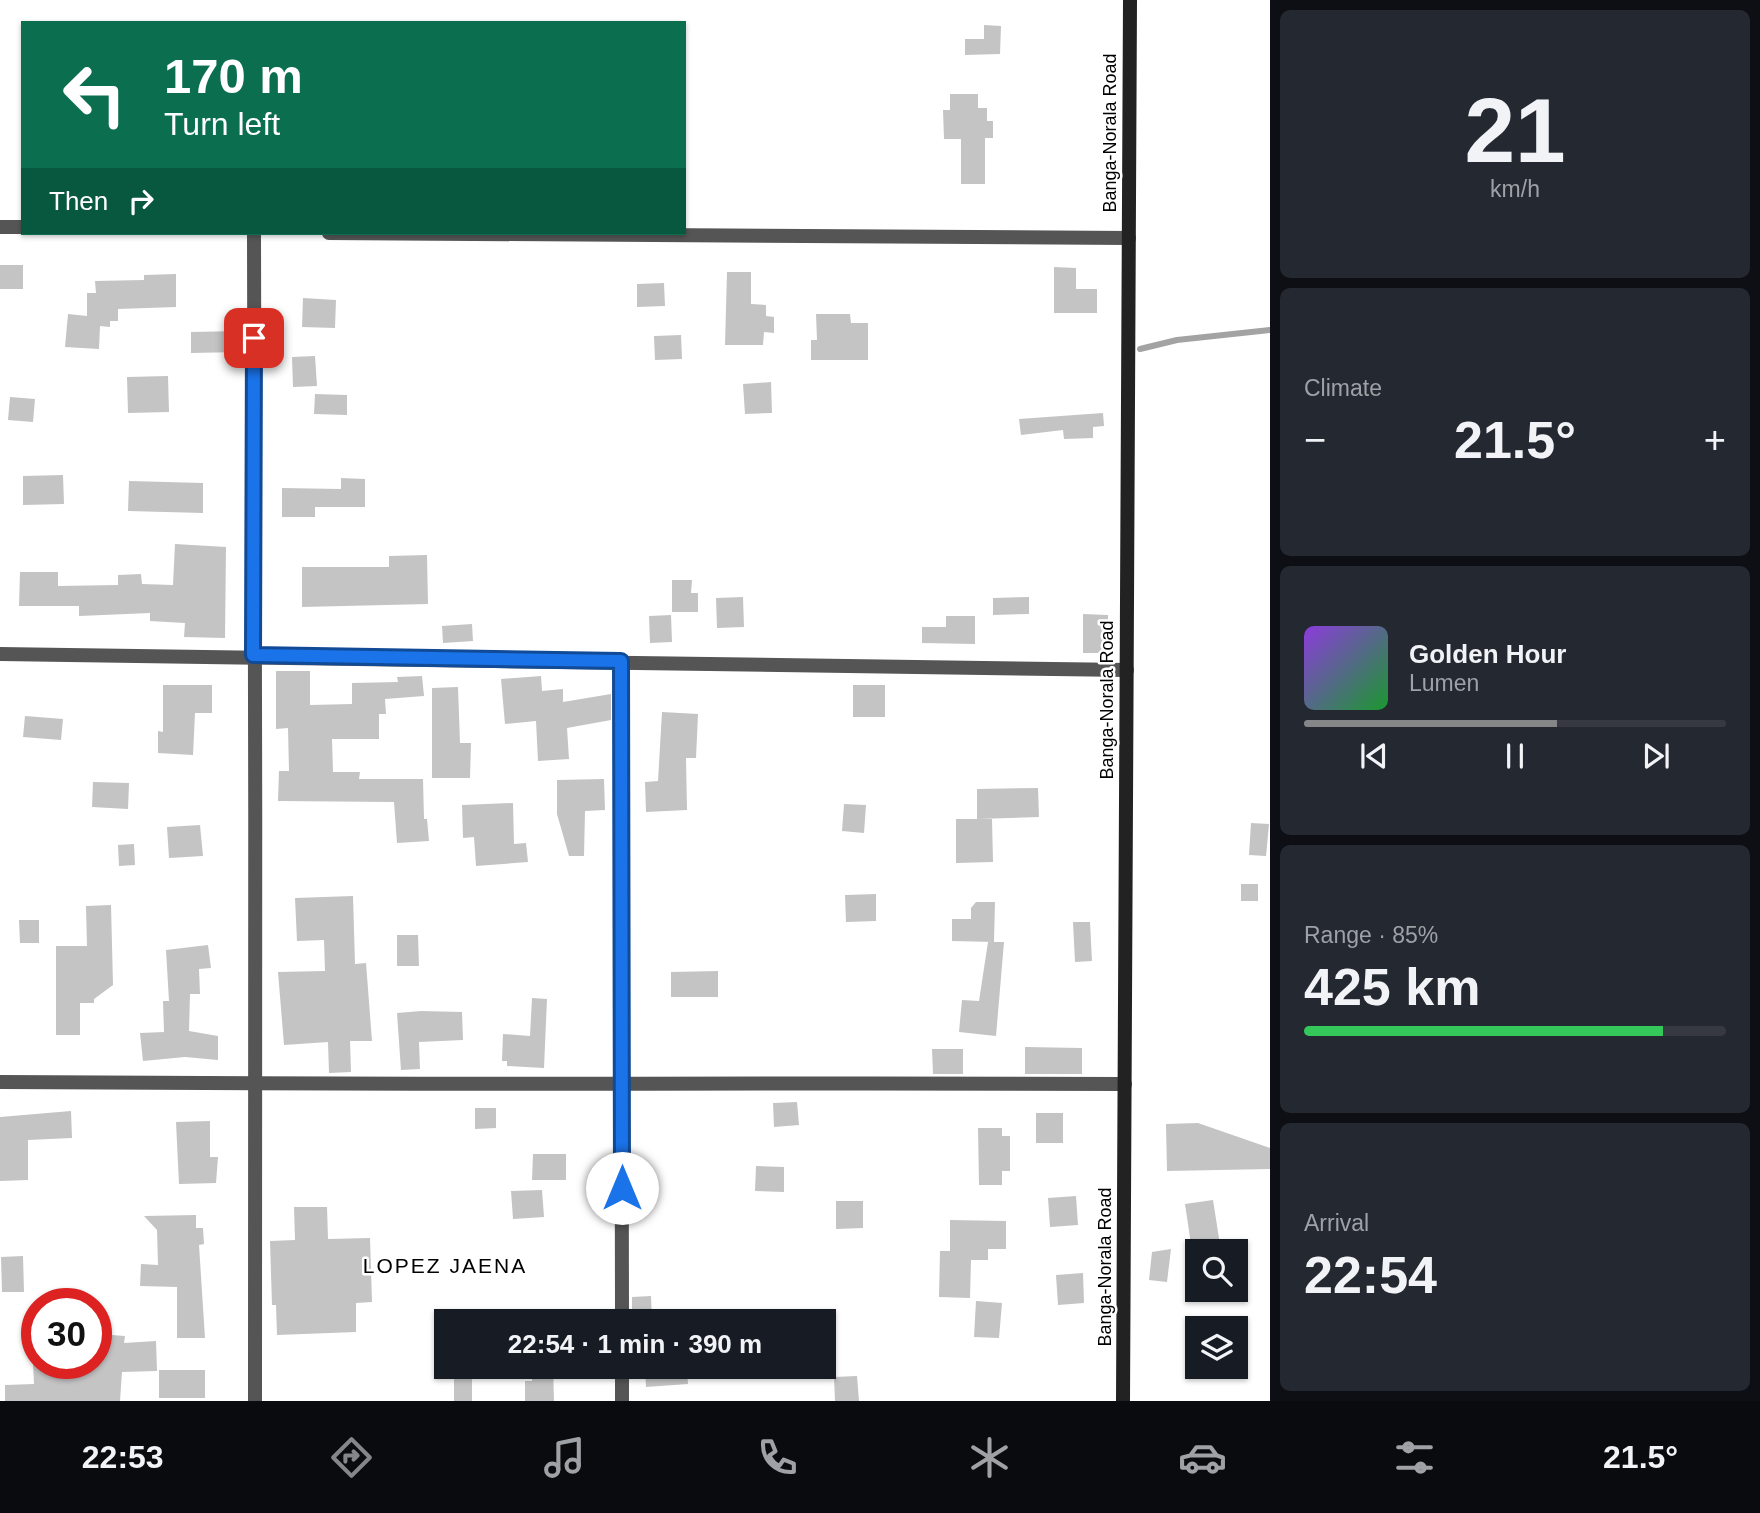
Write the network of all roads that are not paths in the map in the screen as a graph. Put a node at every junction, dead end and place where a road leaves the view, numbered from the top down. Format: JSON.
{"nodes":[{"id":1,"x":1130,"y":0,"type":"edge"},
{"id":2,"x":0,"y":227,"type":"edge"},
{"id":3,"x":21,"y":227,"type":"edge"},
{"id":4,"x":254,"y":235,"type":"edge"},
{"id":5,"x":649,"y":235,"type":"edge"},
{"id":6,"x":1129,"y":238,"type":"junction"},
{"id":7,"x":0,"y":654,"type":"edge"},
{"id":8,"x":253,"y":655,"type":"junction"},
{"id":9,"x":621,"y":661,"type":"junction"},
{"id":10,"x":1126,"y":670,"type":"junction"},
{"id":11,"x":0,"y":1082,"type":"edge"},
{"id":12,"x":622,"y":1082,"type":"junction"},
{"id":13,"x":1125,"y":1084,"type":"junction"},
{"id":14,"x":257,"y":1085,"type":"junction"},
{"id":15,"x":622,"y":1309,"type":"edge"},
{"id":16,"x":622,"y":1379,"type":"edge"},
{"id":17,"x":255,"y":1401,"type":"edge"},
{"id":18,"x":622,"y":1401,"type":"edge"},
{"id":19,"x":1124,"y":1401,"type":"edge"}],
"edges":[{"from":1,"to":6,"type":"main road","name":"Banga-Norala Road"},
{"from":2,"to":3,"type":"street"},
{"from":4,"to":8,"type":"street"},
{"from":5,"to":6,"type":"street"},
{"from":6,"to":10,"type":"main road","name":"Banga-Norala Road"},
{"from":7,"to":8,"type":"street"},
{"from":8,"to":9,"type":"street"},
{"from":8,"to":14,"type":"street"},
{"from":9,"to":10,"type":"street"},
{"from":9,"to":12,"type":"street"},
{"from":10,"to":13,"type":"main road","name":"Banga-Norala Road"},
{"from":11,"to":14,"type":"street"},
{"from":12,"to":13,"type":"street"},
{"from":12,"to":14,"type":"street"},
{"from":12,"to":15,"type":"street"},
{"from":13,"to":19,"type":"main road","name":"Banga-Norala Road"},
{"from":14,"to":17,"type":"street"},
{"from":16,"to":18,"type":"street"}]}
